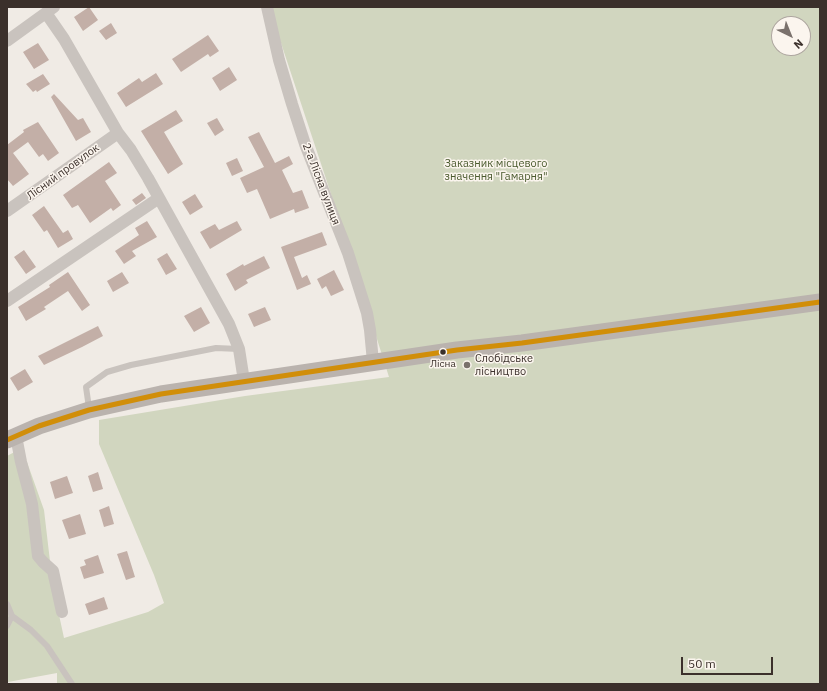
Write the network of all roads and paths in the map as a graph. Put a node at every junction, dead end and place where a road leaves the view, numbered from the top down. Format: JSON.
{"nodes":[{"id":1,"x":267,"y":7,"type":"edge"},
{"id":2,"x":50,"y":10,"type":"edge"},
{"id":3,"x":7,"y":41,"type":"edge"},
{"id":4,"x":118,"y":133,"type":"junction"},
{"id":5,"x":159,"y":198,"type":"junction"},
{"id":6,"x":7,"y":211,"type":"edge"},
{"id":7,"x":7,"y":301,"type":"edge"},
{"id":8,"x":820,"y":302,"type":"edge"},
{"id":9,"x":239,"y":349,"type":"junction"},
{"id":10,"x":373,"y":362,"type":"junction"},
{"id":11,"x":244,"y":381,"type":"junction"},
{"id":12,"x":90,"y":410,"type":"junction"},
{"id":13,"x":12,"y":438,"type":"edge"},
{"id":14,"x":7,"y":604,"type":"edge"},
{"id":15,"x":62,"y":612,"type":"dead end"},
{"id":16,"x":12,"y":616,"type":"junction"},
{"id":17,"x":7,"y":626,"type":"edge"},
{"id":18,"x":72,"y":684,"type":"edge"}],
"edges":[{"from":1,"to":10,"type":"street","name":"2-а Лісна вулиця"},
{"from":2,"to":3,"type":"street"},
{"from":2,"to":4,"type":"street"},
{"from":4,"to":5,"type":"street"},
{"from":4,"to":6,"type":"street","name":"Лісний провулок"},
{"from":5,"to":7,"type":"street"},
{"from":5,"to":9,"type":"street"},
{"from":8,"to":10,"type":"street"},
{"from":9,"to":11,"type":"street"},
{"from":9,"to":12,"type":"lane"},
{"from":10,"to":11,"type":"street"},
{"from":11,"to":12,"type":"street"},
{"from":12,"to":13,"type":"street"},
{"from":13,"to":15,"type":"street"},
{"from":14,"to":16,"type":"lane"},
{"from":16,"to":17,"type":"lane"},
{"from":16,"to":18,"type":"lane"}]}
